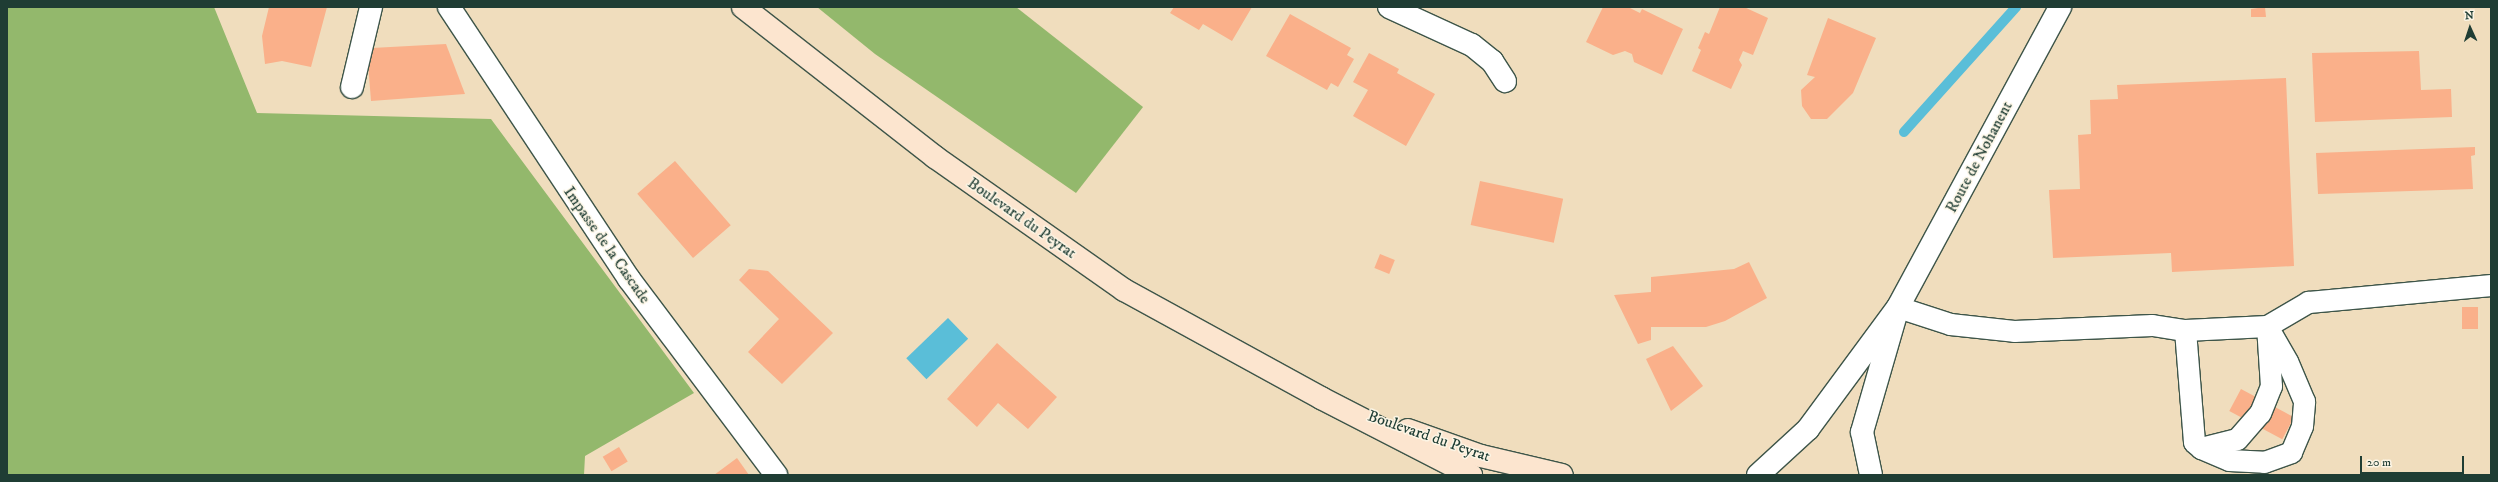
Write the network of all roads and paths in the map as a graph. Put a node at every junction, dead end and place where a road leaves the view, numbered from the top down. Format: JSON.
{"nodes":[{"id":1,"x":371,"y":7,"type":"edge"},
{"id":2,"x":449,"y":7,"type":"edge"},
{"id":3,"x":744,"y":7,"type":"edge"},
{"id":4,"x":1389,"y":7,"type":"edge"},
{"id":5,"x":2060,"y":7,"type":"edge"},
{"id":6,"x":1505,"y":81,"type":"dead end"},
{"id":7,"x":352,"y":87,"type":"dead end"},
{"id":8,"x":2491,"y":285,"type":"edge"},
{"id":9,"x":1898,"y":307,"type":"junction"},
{"id":10,"x":2267,"y":326,"type":"junction"},
{"id":11,"x":2185,"y":330,"type":"junction"},
{"id":12,"x":1321,"y":398,"type":"junction"},
{"id":13,"x":2201,"y":448,"type":"junction"},
{"id":14,"x":776,"y":475,"type":"edge"},
{"id":15,"x":1471,"y":475,"type":"edge"},
{"id":16,"x":1562,"y":475,"type":"edge"},
{"id":17,"x":1758,"y":475,"type":"edge"},
{"id":18,"x":1870,"y":475,"type":"edge"}],
"edges":[{"from":1,"to":7,"type":"street"},
{"from":2,"to":14,"type":"street","name":"Impasse de la Cascade"},
{"from":3,"to":12,"type":"main road","name":"Boulevard du Peyrat"},
{"from":4,"to":6,"type":"street"},
{"from":5,"to":9,"type":"street","name":"Route de Nohanent"},
{"from":8,"to":10,"type":"lane"},
{"from":9,"to":11,"type":"lane"},
{"from":9,"to":17,"type":"street","name":"Route de Nohanent"},
{"from":9,"to":18,"type":"street","name":"Route de Nohanent"},
{"from":10,"to":11,"type":"lane"},
{"from":10,"to":13,"type":"lane"},
{"from":10,"to":13,"type":"lane"},
{"from":11,"to":13,"type":"lane"},
{"from":12,"to":15,"type":"main road","name":"Boulevard du Peyrat"},
{"from":12,"to":16,"type":"main road","name":"Boulevard du Peyrat"}]}
